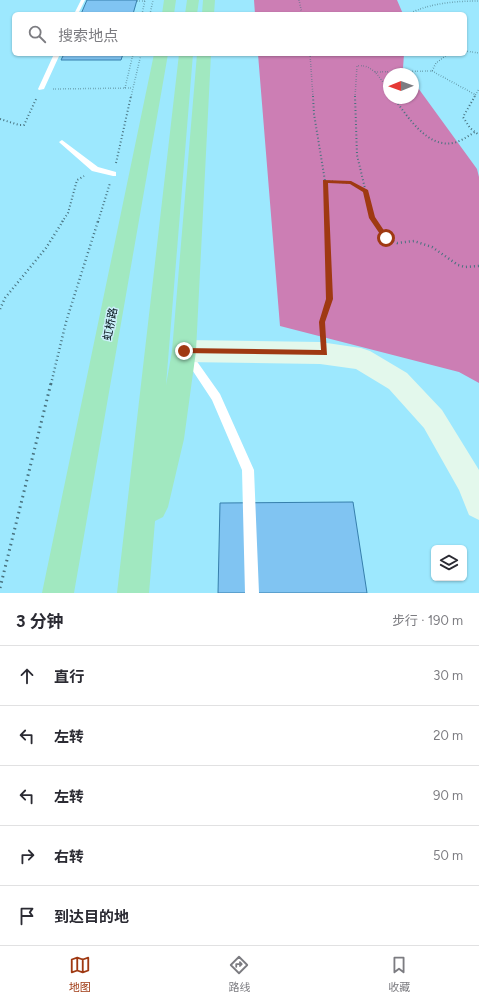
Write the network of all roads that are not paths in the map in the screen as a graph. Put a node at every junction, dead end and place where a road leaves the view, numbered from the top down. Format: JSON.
{"nodes":[{"id":1,"x":83,"y":0,"type":"edge"},
{"id":2,"x":167,"y":0,"type":"edge"},
{"id":3,"x":170,"y":0,"type":"edge"},
{"id":4,"x":193,"y":0,"type":"edge"},
{"id":5,"x":209,"y":0,"type":"edge"},
{"id":6,"x":77,"y":12,"type":"edge"},
{"id":7,"x":167,"y":12,"type":"edge"},
{"id":8,"x":167,"y":12,"type":"edge"},
{"id":9,"x":191,"y":12,"type":"edge"},
{"id":10,"x":208,"y":12,"type":"edge"},
{"id":11,"x":56,"y":56,"type":"edge"},
{"id":12,"x":161,"y":56,"type":"edge"},
{"id":13,"x":186,"y":56,"type":"edge"},
{"id":14,"x":204,"y":56,"type":"edge"},
{"id":15,"x":41,"y":89,"type":"road end"},
{"id":16,"x":62,"y":142,"type":"dead end"},
{"id":17,"x":113,"y":174,"type":"road end"},
{"id":18,"x":184,"y":351,"type":"junction"},
{"id":19,"x":479,"y":505,"type":"edge"},
{"id":20,"x":134,"y":583,"type":"edge"},
{"id":21,"x":58,"y":593,"type":"edge"},
{"id":22,"x":252,"y":593,"type":"edge"}],
"edges":[{"from":1,"to":6,"type":"lane"},
{"from":2,"to":7,"type":"highway"},
{"from":3,"to":8,"type":"highway"},
{"from":4,"to":9,"type":"highway"},
{"from":5,"to":10,"type":"highway"},
{"from":11,"to":15,"type":"lane"},
{"from":12,"to":21,"type":"highway","name":"虹桥路"},
{"from":13,"to":20,"type":"highway"},
{"from":14,"to":18,"type":"highway"},
{"from":16,"to":17,"type":"lane"},
{"from":18,"to":19,"type":"street"},
{"from":18,"to":20,"type":"highway"},
{"from":18,"to":22,"type":"lane"}]}
